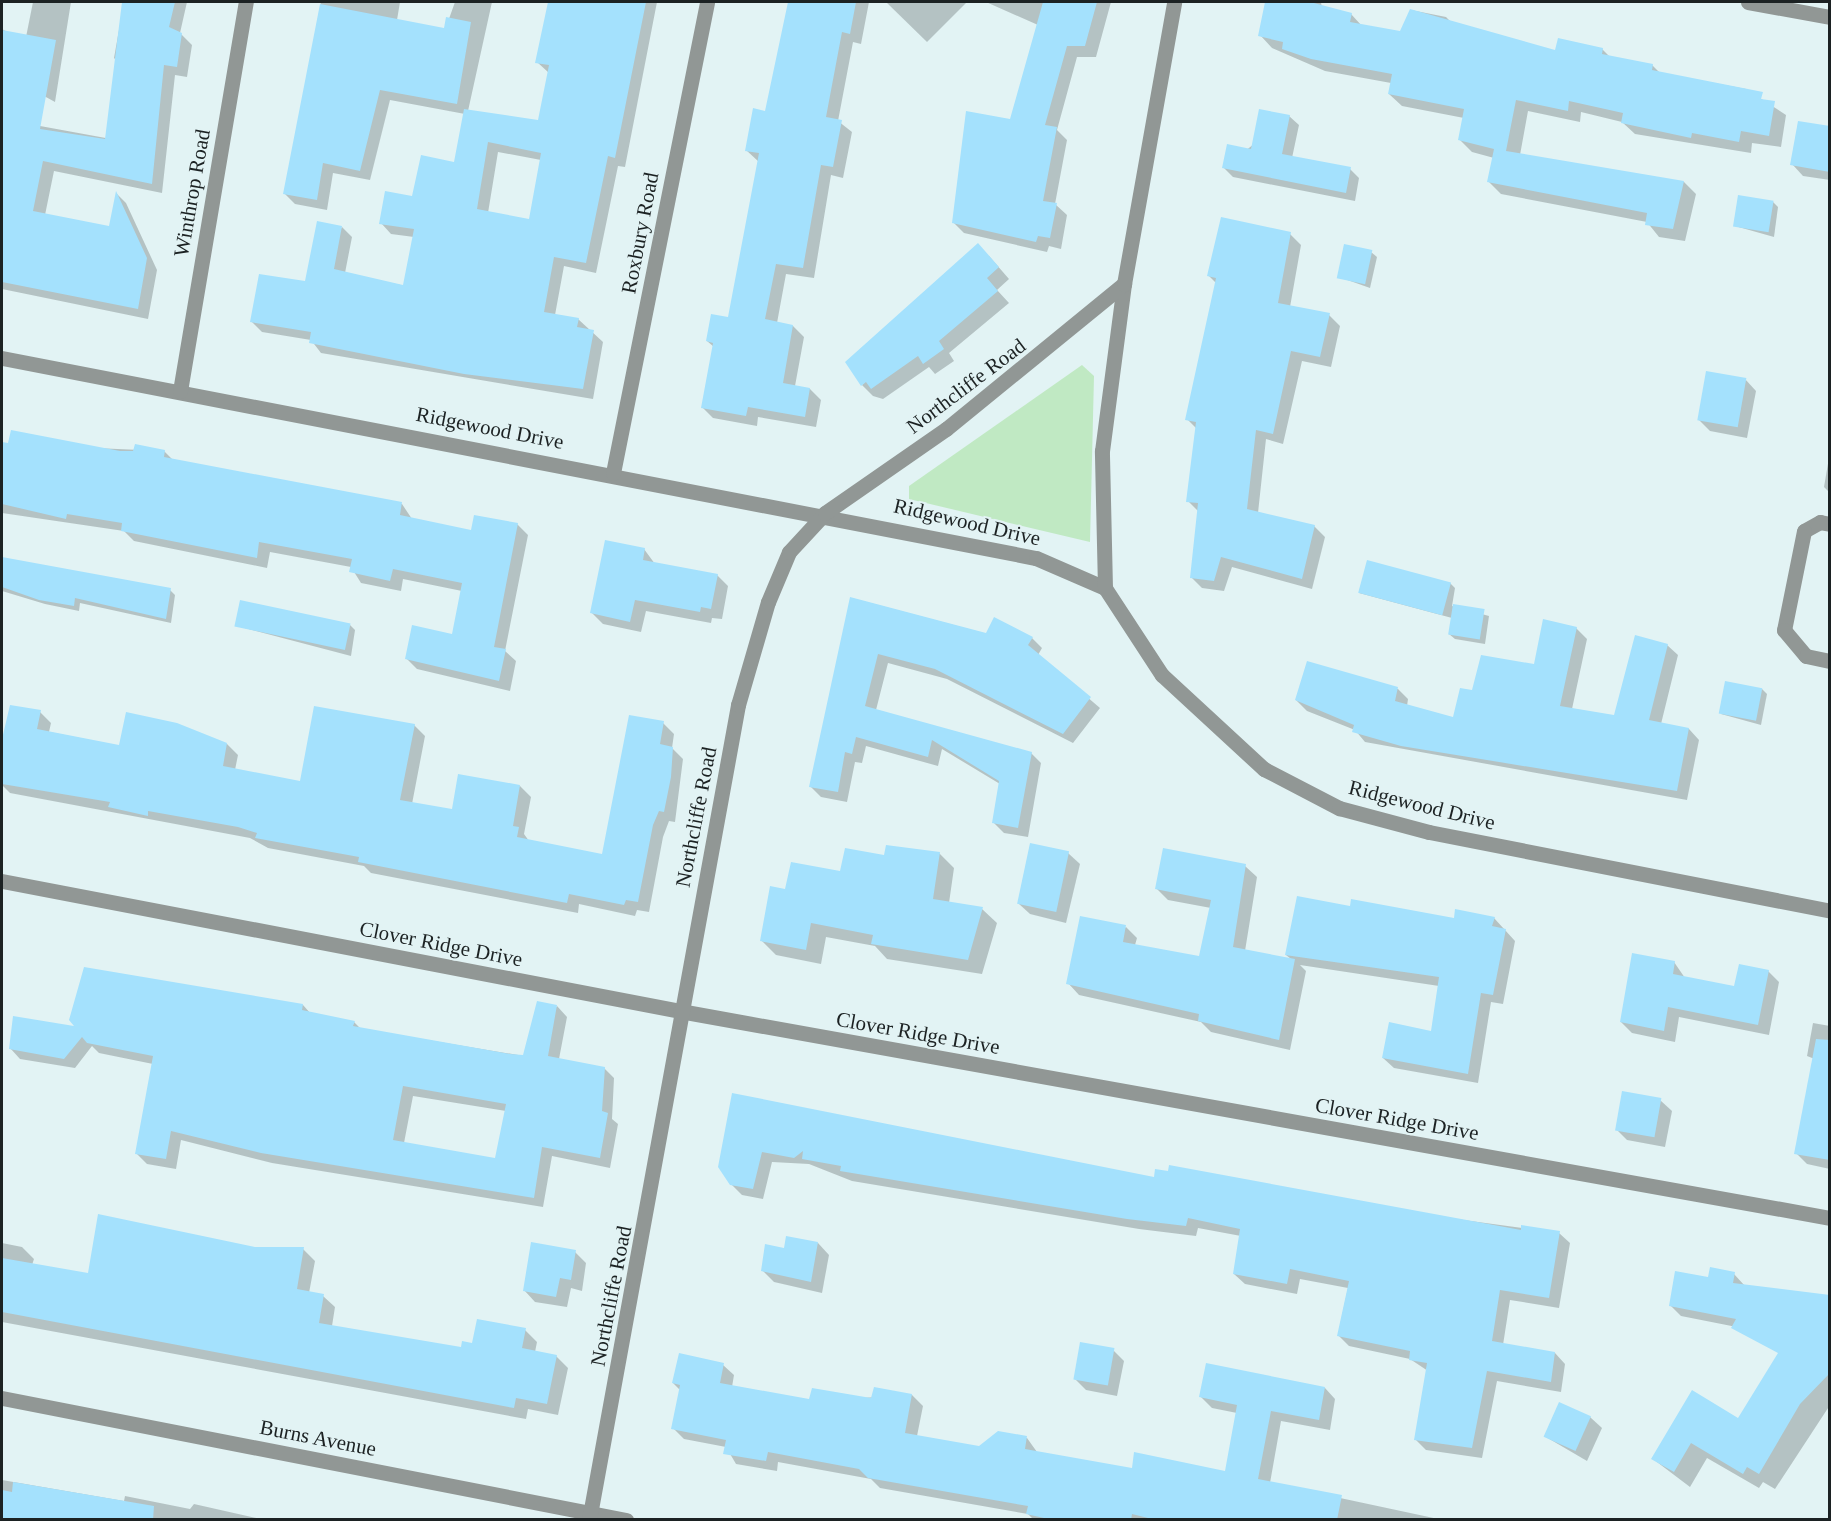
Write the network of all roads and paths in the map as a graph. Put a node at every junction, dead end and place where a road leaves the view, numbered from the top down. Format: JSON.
{"nodes":[{"id":1,"x":246,"y":2,"type":"edge"},
{"id":2,"x":707,"y":2,"type":"edge"},
{"id":3,"x":1174,"y":2,"type":"edge"},
{"id":4,"x":1748,"y":2,"type":"edge"},
{"id":5,"x":1830,"y":17,"type":"edge"},
{"id":6,"x":1124,"y":284,"type":"junction"},
{"id":7,"x":2,"y":358,"type":"edge"},
{"id":8,"x":180,"y":391,"type":"junction"},
{"id":9,"x":613,"y":473,"type":"junction"},
{"id":10,"x":825,"y":513,"type":"junction"},
{"id":11,"x":1830,"y":524,"type":"edge"},
{"id":12,"x":1105,"y":588,"type":"junction"},
{"id":13,"x":1830,"y":661,"type":"edge"},
{"id":14,"x":2,"y":881,"type":"edge"},
{"id":15,"x":1830,"y":911,"type":"edge"},
{"id":16,"x":680,"y":1011,"type":"junction"},
{"id":17,"x":1830,"y":1218,"type":"edge"},
{"id":18,"x":2,"y":1398,"type":"edge"},
{"id":19,"x":589,"y":1516,"type":"edge"},
{"id":20,"x":626,"y":1520,"type":"edge"}],
"edges":[{"from":1,"to":8,"type":"street","name":"Winthrop Road"},
{"from":2,"to":9,"type":"street","name":"Roxbury Road"},
{"from":3,"to":6,"type":"street"},
{"from":4,"to":5,"type":"street"},
{"from":6,"to":10,"type":"street","name":"Northcliffe Road"},
{"from":6,"to":12,"type":"street"},
{"from":7,"to":8,"type":"street","name":"Ridgewood Drive"},
{"from":8,"to":9,"type":"street","name":"Ridgewood Drive"},
{"from":9,"to":10,"type":"street","name":"Ridgewood Drive"},
{"from":10,"to":12,"type":"street","name":"Ridgewood Drive"},
{"from":10,"to":16,"type":"street","name":"Northcliffe Road"},
{"from":11,"to":13,"type":"street"},
{"from":12,"to":15,"type":"street","name":"Ridgewood Drive"},
{"from":14,"to":16,"type":"street","name":"Clover Ridge Drive"},
{"from":16,"to":17,"type":"street","name":"Clover Ridge Drive"},
{"from":16,"to":19,"type":"street","name":"Northcliffe Road"},
{"from":18,"to":19,"type":"street","name":"Burns Avenue"},
{"from":19,"to":20,"type":"street","name":"Burns Avenue"}]}
